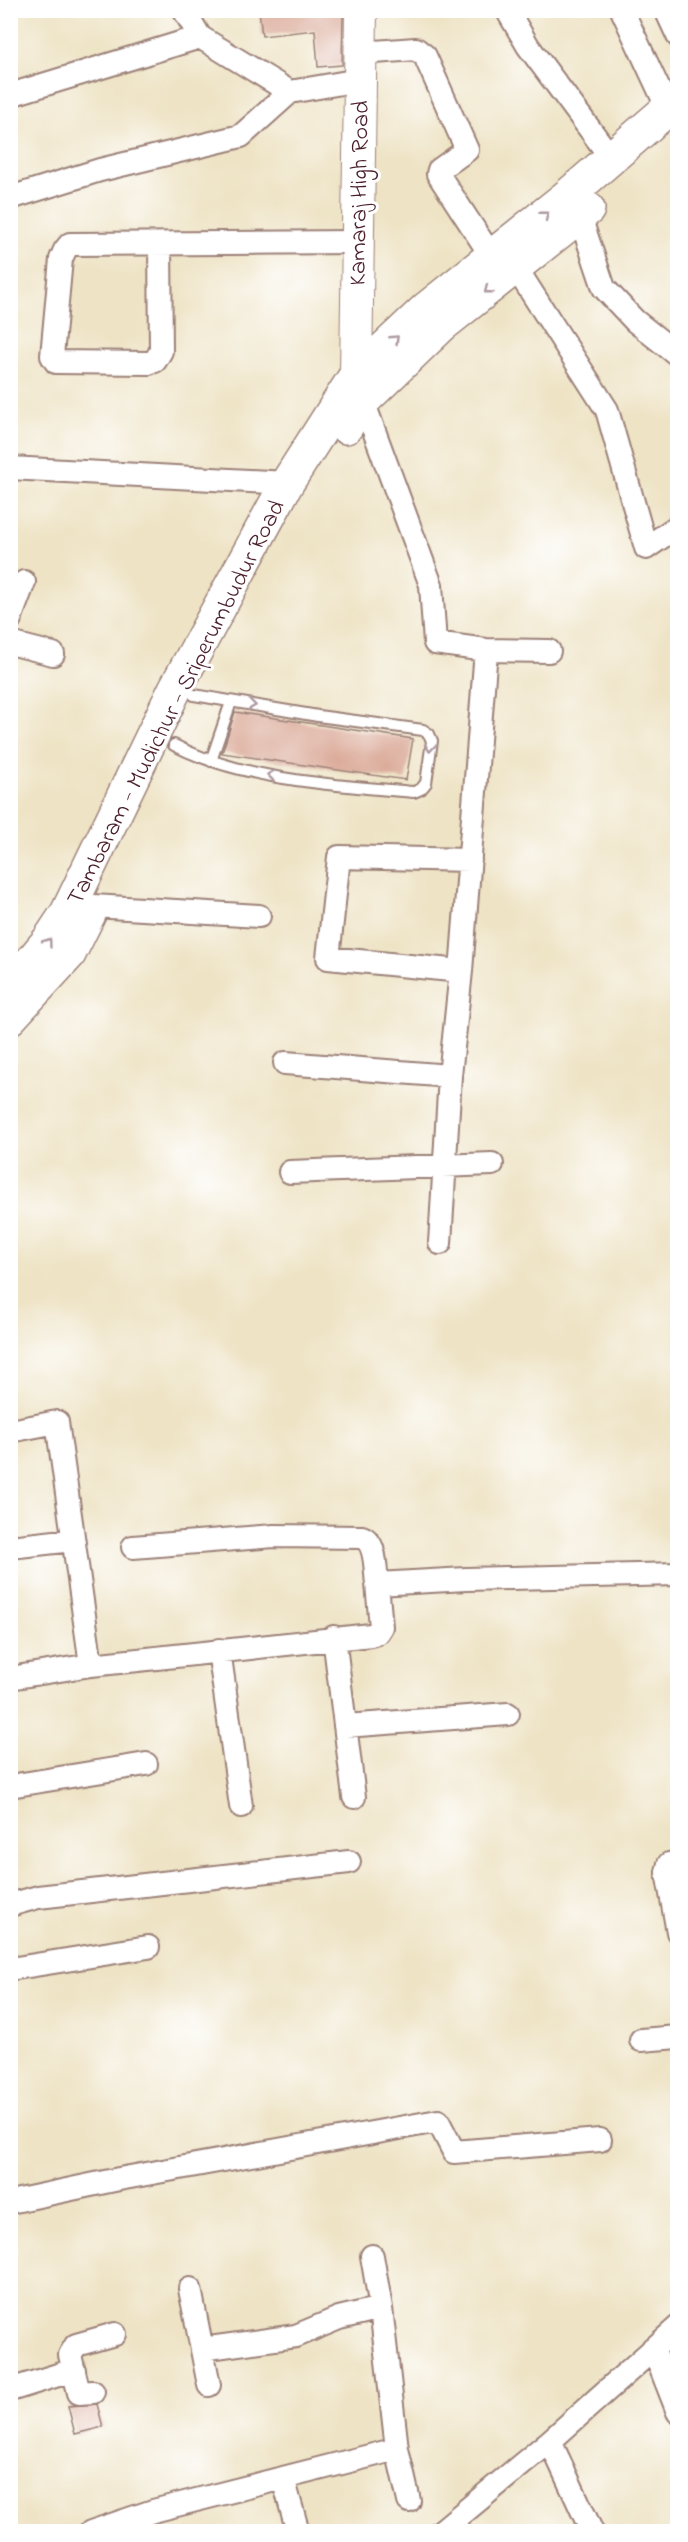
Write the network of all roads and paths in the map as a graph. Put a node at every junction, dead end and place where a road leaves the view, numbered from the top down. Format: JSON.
{"nodes":[{"id":1,"x":184,"y":10,"type":"edge"},
{"id":2,"x":361,"y":10,"type":"edge"},
{"id":3,"x":507,"y":10,"type":"edge"},
{"id":4,"x":622,"y":10,"type":"edge"},
{"id":5,"x":666,"y":10,"type":"edge"},
{"id":6,"x":678,"y":36,"type":"edge"},
{"id":7,"x":200,"y":37,"type":"junction"},
{"id":8,"x":360,"y":66,"type":"junction"},
{"id":9,"x":291,"y":92,"type":"junction"},
{"id":10,"x":10,"y":95,"type":"edge"},
{"id":11,"x":674,"y":113,"type":"edge"},
{"id":12,"x":612,"y":159,"type":"junction"},
{"id":13,"x":10,"y":198,"type":"edge"},
{"id":14,"x":576,"y":204,"type":"junction"},
{"id":15,"x":358,"y":242,"type":"junction"},
{"id":16,"x":160,"y":244,"type":"junction"},
{"id":17,"x":504,"y":263,"type":"junction"},
{"id":18,"x":678,"y":355,"type":"edge"},
{"id":19,"x":360,"y":388,"type":"junction"},
{"id":20,"x":10,"y":468,"type":"edge"},
{"id":21,"x":287,"y":483,"type":"junction"},
{"id":22,"x":678,"y":526,"type":"edge"},
{"id":23,"x":24,"y":582,"type":"dead end"},
{"id":24,"x":10,"y":620,"type":"edge"},
{"id":25,"x":10,"y":643,"type":"edge"},
{"id":26,"x":486,"y":650,"type":"junction"},
{"id":27,"x":549,"y":651,"type":"dead end"},
{"id":28,"x":53,"y":654,"type":"dead end"},
{"id":29,"x":194,"y":695,"type":"junction"},
{"id":30,"x":231,"y":702,"type":"junction"},
{"id":31,"x":174,"y":745,"type":"junction"},
{"id":32,"x":211,"y":761,"type":"junction"},
{"id":33,"x":470,"y":860,"type":"junction"},
{"id":34,"x":93,"y":906,"type":"junction"},
{"id":35,"x":259,"y":916,"type":"dead end"},
{"id":36,"x":461,"y":971,"type":"junction"},
{"id":37,"x":10,"y":987,"type":"edge"},
{"id":38,"x":10,"y":1018,"type":"edge"},
{"id":39,"x":285,"y":1064,"type":"dead end"},
{"id":40,"x":450,"y":1076,"type":"junction"},
{"id":41,"x":492,"y":1164,"type":"dead end"},
{"id":42,"x":443,"y":1166,"type":"junction"},
{"id":43,"x":290,"y":1172,"type":"dead end"},
{"id":44,"x":440,"y":1243,"type":"dead end"},
{"id":45,"x":10,"y":1431,"type":"edge"},
{"id":46,"x":73,"y":1540,"type":"junction"},
{"id":47,"x":10,"y":1546,"type":"edge"},
{"id":48,"x":132,"y":1546,"type":"dead end"},
{"id":49,"x":678,"y":1574,"type":"edge"},
{"id":50,"x":377,"y":1584,"type":"junction"},
{"id":51,"x":334,"y":1637,"type":"junction"},
{"id":52,"x":219,"y":1650,"type":"junction"},
{"id":53,"x":91,"y":1665,"type":"junction"},
{"id":54,"x":10,"y":1678,"type":"edge"},
{"id":55,"x":508,"y":1714,"type":"dead end"},
{"id":56,"x":345,"y":1726,"type":"junction"},
{"id":57,"x":146,"y":1764,"type":"dead end"},
{"id":58,"x":10,"y":1786,"type":"edge"},
{"id":59,"x":354,"y":1797,"type":"dead end"},
{"id":60,"x":241,"y":1806,"type":"dead end"},
{"id":61,"x":349,"y":1862,"type":"dead end"},
{"id":62,"x":678,"y":1863,"type":"edge"},
{"id":63,"x":10,"y":1905,"type":"edge"},
{"id":64,"x":678,"y":1932,"type":"edge"},
{"id":65,"x":148,"y":1947,"type":"dead end"},
{"id":66,"x":10,"y":1969,"type":"edge"},
{"id":67,"x":678,"y":2037,"type":"edge"},
{"id":68,"x":641,"y":2040,"type":"dead end"},
{"id":69,"x":600,"y":2140,"type":"dead end"},
{"id":70,"x":10,"y":2202,"type":"edge"},
{"id":71,"x":372,"y":2256,"type":"dead end"},
{"id":72,"x":190,"y":2289,"type":"dead end"},
{"id":73,"x":381,"y":2308,"type":"junction"},
{"id":74,"x":678,"y":2327,"type":"edge"},
{"id":75,"x":115,"y":2334,"type":"dead end"},
{"id":76,"x":653,"y":2348,"type":"junction"},
{"id":77,"x":202,"y":2349,"type":"junction"},
{"id":78,"x":74,"y":2370,"type":"junction"},
{"id":79,"x":209,"y":2385,"type":"dead end"},
{"id":80,"x":10,"y":2390,"type":"edge"},
{"id":81,"x":93,"y":2392,"type":"dead end"},
{"id":82,"x":678,"y":2412,"type":"edge"},
{"id":83,"x":550,"y":2441,"type":"junction"},
{"id":84,"x":397,"y":2449,"type":"junction"},
{"id":85,"x":283,"y":2478,"type":"junction"},
{"id":86,"x":409,"y":2501,"type":"dead end"},
{"id":87,"x":91,"y":2532,"type":"edge"},
{"id":88,"x":298,"y":2532,"type":"edge"},
{"id":89,"x":440,"y":2532,"type":"edge"},
{"id":90,"x":592,"y":2532,"type":"edge"}],
"edges":[{"from":1,"to":7,"type":"street"},
{"from":2,"to":8,"type":"street","name":"Kamaraj High Road"},
{"from":3,"to":12,"type":"street"},
{"from":4,"to":11,"type":"street"},
{"from":5,"to":6,"type":"street"},
{"from":7,"to":9,"type":"street"},
{"from":7,"to":10,"type":"street"},
{"from":8,"to":9,"type":"street"},
{"from":8,"to":15,"type":"street","name":"Kamaraj High Road"},
{"from":8,"to":17,"type":"street"},
{"from":9,"to":13,"type":"street"},
{"from":11,"to":12,"type":"main road","name":"Tambaram - Mudichur - Sriperumbudur Road"},
{"from":11,"to":14,"type":"main road","name":"Tambaram - Mudichur - Sriperumbudur Road"},
{"from":12,"to":14,"type":"main road","name":"Tambaram - Mudichur - Sriperumbudur Road"},
{"from":14,"to":17,"type":"main road","name":"Tambaram - Mudichur - Sriperumbudur Road"},
{"from":14,"to":18,"type":"street"},
{"from":15,"to":16,"type":"street"},
{"from":15,"to":19,"type":"street","name":"Kamaraj High Road"},
{"from":16,"to":16,"type":"street"},
{"from":17,"to":19,"type":"main road","name":"Tambaram - Mudichur - Sriperumbudur Road"},
{"from":17,"to":22,"type":"street"},
{"from":19,"to":21,"type":"main road","name":"Tambaram - Mudichur - Sriperumbudur Road"},
{"from":19,"to":26,"type":"street"},
{"from":19,"to":29,"type":"main road","name":"Tambaram - Mudichur - Sriperumbudur Road"},
{"from":20,"to":21,"type":"street"},
{"from":37,"to":21,"type":"main road","name":"Tambaram - Mudichur - Sriperumbudur Road","one_way":true},
{"from":23,"to":24,"type":"street"},
{"from":25,"to":28,"type":"street"},
{"from":26,"to":27,"type":"street"},
{"from":26,"to":33,"type":"street"},
{"from":29,"to":30,"type":"lane"},
{"from":29,"to":31,"type":"main road","name":"Tambaram - Mudichur - Sriperumbudur Road"},
{"from":30,"to":32,"type":"lane"},
{"from":30,"to":32,"type":"lane","one_way":true},
{"from":31,"to":32,"type":"lane"},
{"from":31,"to":34,"type":"main road","name":"Tambaram - Mudichur - Sriperumbudur Road"},
{"from":33,"to":36,"type":"street"},
{"from":33,"to":36,"type":"street"},
{"from":34,"to":35,"type":"street"},
{"from":34,"to":38,"type":"main road","name":"Tambaram - Mudichur - Sriperumbudur Road"},
{"from":36,"to":40,"type":"street"},
{"from":39,"to":40,"type":"street"},
{"from":40,"to":42,"type":"street"},
{"from":41,"to":42,"type":"street"},
{"from":42,"to":43,"type":"street"},
{"from":42,"to":44,"type":"street"},
{"from":45,"to":46,"type":"street"},
{"from":46,"to":47,"type":"street"},
{"from":46,"to":53,"type":"street"},
{"from":48,"to":50,"type":"street"},
{"from":49,"to":50,"type":"street"},
{"from":50,"to":51,"type":"street"},
{"from":51,"to":52,"type":"street"},
{"from":51,"to":56,"type":"street"},
{"from":52,"to":53,"type":"street"},
{"from":52,"to":60,"type":"street"},
{"from":53,"to":54,"type":"street"},
{"from":55,"to":56,"type":"street"},
{"from":56,"to":59,"type":"street"},
{"from":57,"to":58,"type":"street"},
{"from":61,"to":63,"type":"street"},
{"from":62,"to":64,"type":"street"},
{"from":65,"to":66,"type":"street"},
{"from":67,"to":68,"type":"street"},
{"from":69,"to":70,"type":"street"},
{"from":71,"to":73,"type":"street"},
{"from":72,"to":77,"type":"street"},
{"from":73,"to":77,"type":"street"},
{"from":73,"to":84,"type":"street"},
{"from":74,"to":76,"type":"street"},
{"from":75,"to":78,"type":"street"},
{"from":76,"to":82,"type":"street"},
{"from":76,"to":83,"type":"street"},
{"from":77,"to":79,"type":"street"},
{"from":78,"to":80,"type":"street"},
{"from":78,"to":81,"type":"street"},
{"from":83,"to":89,"type":"street"},
{"from":83,"to":90,"type":"street"},
{"from":84,"to":85,"type":"street"},
{"from":84,"to":86,"type":"street"},
{"from":85,"to":87,"type":"street"},
{"from":85,"to":88,"type":"street"}]}
